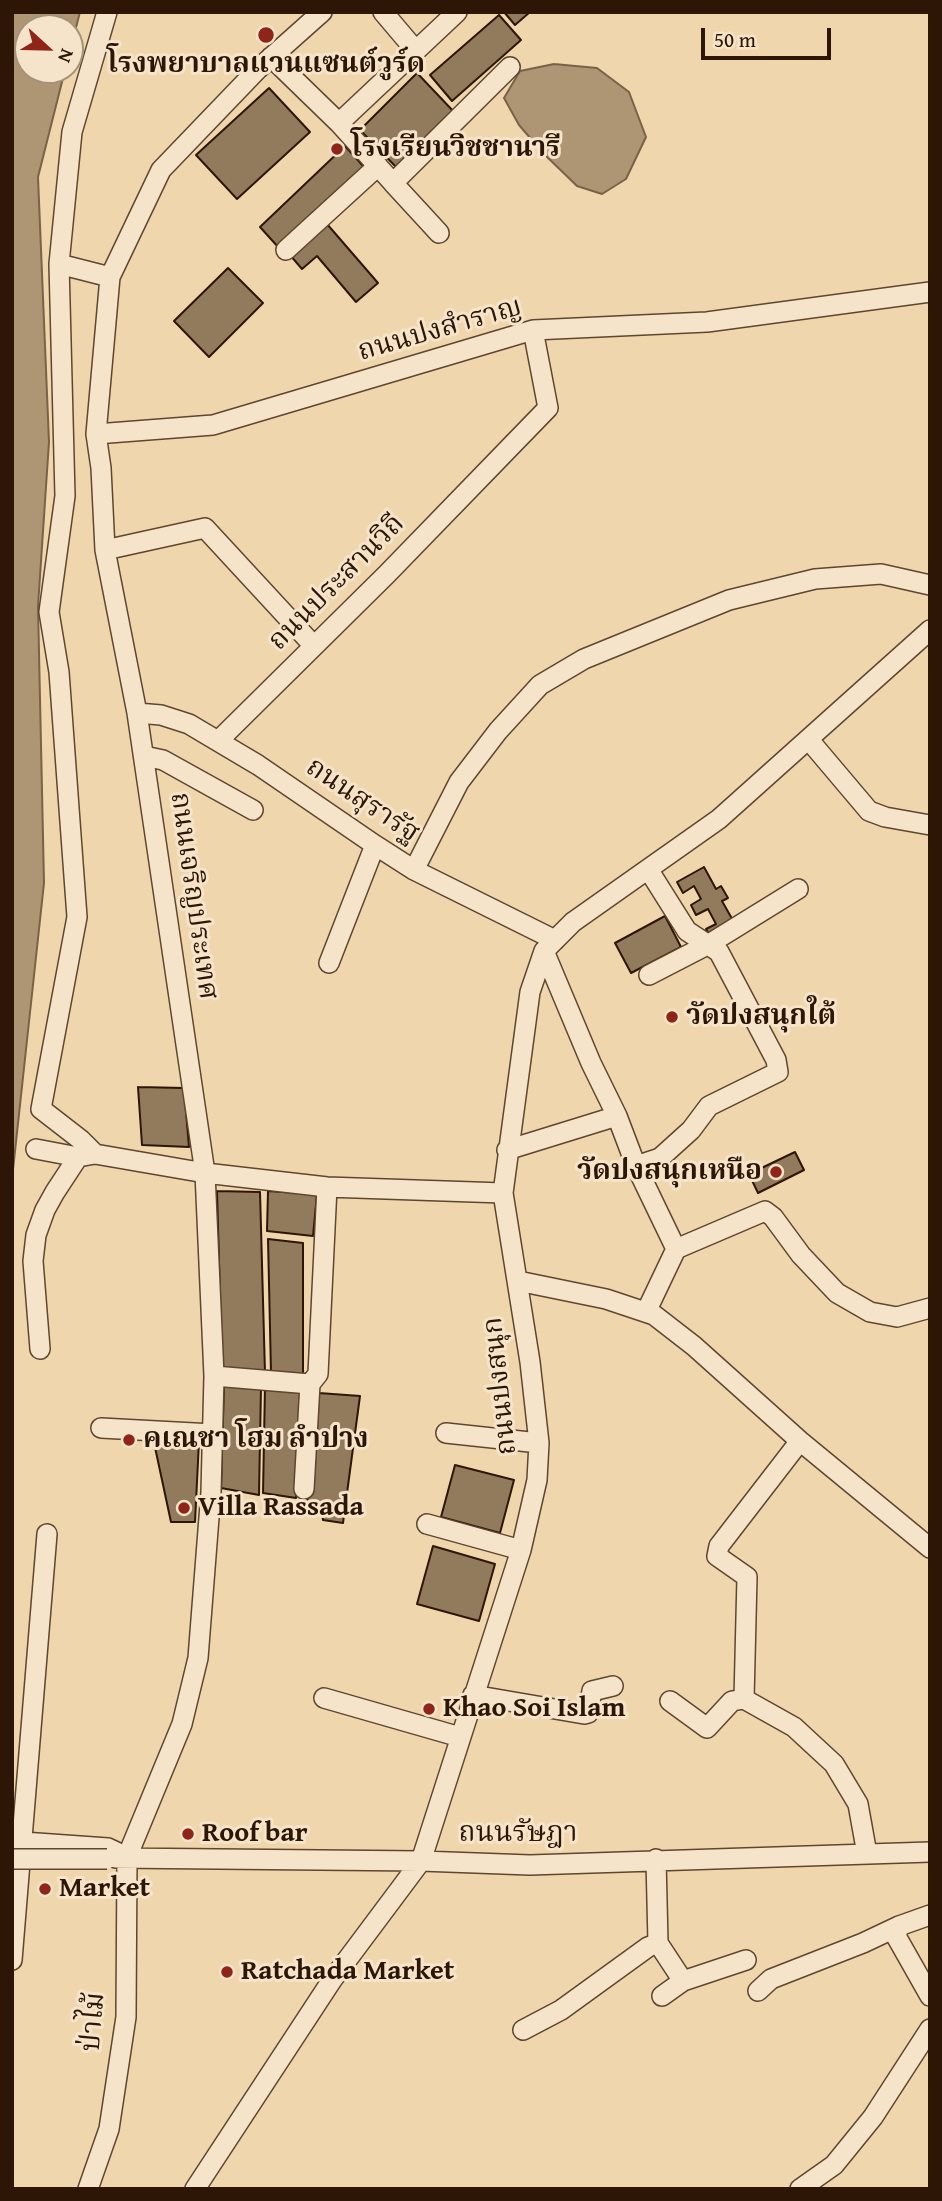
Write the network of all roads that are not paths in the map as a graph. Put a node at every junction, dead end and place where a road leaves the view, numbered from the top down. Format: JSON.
{"nodes":[{"id":1,"x":107,"y":12,"type":"edge"},
{"id":2,"x":322,"y":12,"type":"edge"},
{"id":3,"x":383,"y":12,"type":"edge"},
{"id":4,"x":457,"y":12,"type":"edge"},
{"id":5,"x":416,"y":51,"type":"junction"},
{"id":6,"x":271,"y":57,"type":"junction"},
{"id":7,"x":510,"y":67,"type":"dead end"},
{"id":8,"x":340,"y":123,"type":"junction"},
{"id":9,"x":378,"y":166,"type":"junction"},
{"id":10,"x":393,"y":183,"type":"junction"},
{"id":11,"x":439,"y":233,"type":"dead end"},
{"id":12,"x":286,"y":250,"type":"dead end"},
{"id":13,"x":60,"y":264,"type":"junction"},
{"id":14,"x":110,"y":277,"type":"junction"},
{"id":15,"x":930,"y":292,"type":"edge"},
{"id":16,"x":533,"y":330,"type":"junction"},
{"id":17,"x":96,"y":434,"type":"junction"},
{"id":18,"x":105,"y":550,"type":"junction"},
{"id":19,"x":930,"y":585,"type":"edge"},
{"id":20,"x":930,"y":630,"type":"edge"},
{"id":21,"x":314,"y":646,"type":"junction"},
{"id":22,"x":138,"y":713,"type":"junction"},
{"id":23,"x":809,"y":740,"type":"junction"},
{"id":24,"x":218,"y":741,"type":"junction"},
{"id":25,"x":144,"y":756,"type":"junction"},
{"id":26,"x":253,"y":810,"type":"dead end"},
{"id":27,"x":930,"y":825,"type":"edge"},
{"id":28,"x":374,"y":845,"type":"junction"},
{"id":29,"x":648,"y":869,"type":"junction"},
{"id":30,"x":414,"y":870,"type":"junction"},
{"id":31,"x":798,"y":889,"type":"dead end"},
{"id":32,"x":709,"y":944,"type":"junction"},
{"id":33,"x":550,"y":946,"type":"junction"},
{"id":34,"x":329,"y":963,"type":"dead end"},
{"id":35,"x":649,"y":975,"type":"dead end"},
{"id":36,"x":617,"y":1116,"type":"junction"},
{"id":37,"x":36,"y":1149,"type":"dead end"},
{"id":38,"x":507,"y":1150,"type":"junction"},
{"id":39,"x":87,"y":1156,"type":"junction"},
{"id":40,"x":636,"y":1167,"type":"junction"},
{"id":41,"x":205,"y":1172,"type":"junction"},
{"id":42,"x":327,"y":1186,"type":"junction"},
{"id":43,"x":503,"y":1193,"type":"junction"},
{"id":44,"x":676,"y":1249,"type":"junction"},
{"id":45,"x":518,"y":1282,"type":"junction"},
{"id":46,"x":930,"y":1308,"type":"edge"},
{"id":47,"x":646,"y":1312,"type":"junction"},
{"id":48,"x":40,"y":1349,"type":"dead end"},
{"id":49,"x":214,"y":1376,"type":"junction"},
{"id":50,"x":310,"y":1384,"type":"junction"},
{"id":51,"x":101,"y":1428,"type":"dead end"},
{"id":52,"x":446,"y":1433,"type":"dead end"},
{"id":53,"x":213,"y":1434,"type":"junction"},
{"id":54,"x":800,"y":1441,"type":"junction"},
{"id":55,"x":539,"y":1443,"type":"junction"},
{"id":56,"x":304,"y":1489,"type":"dead end"},
{"id":57,"x":427,"y":1524,"type":"dead end"},
{"id":58,"x":47,"y":1534,"type":"dead end"},
{"id":59,"x":930,"y":1548,"type":"edge"},
{"id":60,"x":521,"y":1550,"type":"junction"},
{"id":61,"x":612,"y":1686,"type":"dead end"},
{"id":62,"x":473,"y":1695,"type":"junction"},
{"id":63,"x":324,"y":1698,"type":"dead end"},
{"id":64,"x":744,"y":1699,"type":"junction"},
{"id":65,"x":670,"y":1701,"type":"dead end"},
{"id":66,"x":460,"y":1737,"type":"junction"},
{"id":67,"x":18,"y":1850,"type":"edge"},
{"id":68,"x":930,"y":1852,"type":"edge"},
{"id":69,"x":867,"y":1854,"type":"junction"},
{"id":70,"x":127,"y":1857,"type":"junction"},
{"id":71,"x":656,"y":1860,"type":"junction"},
{"id":72,"x":421,"y":1861,"type":"junction"},
{"id":73,"x":930,"y":1915,"type":"edge"},
{"id":74,"x":899,"y":1926,"type":"junction"},
{"id":75,"x":658,"y":1943,"type":"junction"},
{"id":76,"x":12,"y":1960,"type":"edge"},
{"id":77,"x":746,"y":1960,"type":"dead end"},
{"id":78,"x":682,"y":1982,"type":"junction"},
{"id":79,"x":758,"y":1991,"type":"dead end"},
{"id":80,"x":662,"y":1996,"type":"dead end"},
{"id":81,"x":930,"y":1996,"type":"edge"},
{"id":82,"x":930,"y":2029,"type":"edge"},
{"id":83,"x":523,"y":2030,"type":"dead end"},
{"id":84,"x":88,"y":2189,"type":"edge"},
{"id":85,"x":195,"y":2189,"type":"edge"},
{"id":86,"x":800,"y":2189,"type":"edge"}],
"edges":[{"from":1,"to":13,"type":"street"},
{"from":2,"to":6,"type":"street","name":"ถนนเจริญประเทศ"},
{"from":3,"to":5,"type":"street"},
{"from":4,"to":5,"type":"street"},
{"from":5,"to":8,"type":"street"},
{"from":6,"to":8,"type":"street"},
{"from":6,"to":14,"type":"street","name":"ถนนเจริญประเทศ"},
{"from":7,"to":10,"type":"street"},
{"from":8,"to":9,"type":"street"},
{"from":9,"to":10,"type":"street"},
{"from":9,"to":12,"type":"street"},
{"from":10,"to":11,"type":"street"},
{"from":13,"to":14,"type":"street"},
{"from":13,"to":39,"type":"street"},
{"from":14,"to":17,"type":"street","name":"ถนนเจริญประเทศ"},
{"from":15,"to":16,"type":"street","name":"ถนนปงสำราญ"},
{"from":16,"to":17,"type":"street","name":"ถนนปงสำราญ"},
{"from":16,"to":21,"type":"street","name":"ถนนประสานวิถี"},
{"from":17,"to":18,"type":"street","name":"ถนนเจริญประเทศ"},
{"from":18,"to":21,"type":"street"},
{"from":18,"to":22,"type":"street","name":"ถนนเจริญประเทศ"},
{"from":19,"to":30,"type":"street"},
{"from":20,"to":23,"type":"street"},
{"from":21,"to":24,"type":"street","name":"ถนนประสานวิถี"},
{"from":22,"to":24,"type":"street","name":"ถนนสุรารัฐ"},
{"from":22,"to":25,"type":"street","name":"ถนนเจริญประเทศ"},
{"from":23,"to":27,"type":"street"},
{"from":23,"to":29,"type":"street"},
{"from":24,"to":28,"type":"street","name":"ถนนสุรารัฐ"},
{"from":25,"to":26,"type":"street"},
{"from":25,"to":41,"type":"street","name":"ถนนเจริญประเทศ"},
{"from":28,"to":30,"type":"street","name":"ถนนสุรารัฐ"},
{"from":28,"to":34,"type":"street"},
{"from":29,"to":32,"type":"street"},
{"from":29,"to":33,"type":"street"},
{"from":30,"to":33,"type":"street","name":"ถนนสุรารัฐ"},
{"from":31,"to":32,"type":"street"},
{"from":32,"to":35,"type":"street"},
{"from":32,"to":40,"type":"street"},
{"from":33,"to":36,"type":"street"},
{"from":33,"to":38,"type":"street","name":"ถนนปงสนุก"},
{"from":36,"to":38,"type":"street"},
{"from":36,"to":40,"type":"street"},
{"from":37,"to":39,"type":"street"},
{"from":38,"to":43,"type":"street","name":"ถนนปงสนุก"},
{"from":39,"to":41,"type":"street"},
{"from":39,"to":48,"type":"street"},
{"from":40,"to":44,"type":"street"},
{"from":41,"to":42,"type":"street"},
{"from":41,"to":49,"type":"street","name":"ถนนเจริญประเทศ"},
{"from":42,"to":43,"type":"street"},
{"from":42,"to":50,"type":"street"},
{"from":43,"to":45,"type":"street","name":"ถนนปงสนุก"},
{"from":44,"to":46,"type":"street"},
{"from":44,"to":47,"type":"street"},
{"from":45,"to":47,"type":"street"},
{"from":45,"to":55,"type":"street","name":"ถนนปงสนุก"},
{"from":47,"to":54,"type":"street"},
{"from":49,"to":50,"type":"street"},
{"from":49,"to":53,"type":"street","name":"ถนนเจริญประเทศ"},
{"from":50,"to":56,"type":"street"},
{"from":51,"to":53,"type":"street"},
{"from":52,"to":55,"type":"street"},
{"from":53,"to":70,"type":"street","name":"ถนนเจริญประเทศ"},
{"from":54,"to":59,"type":"street"},
{"from":54,"to":64,"type":"street"},
{"from":55,"to":60,"type":"street","name":"ถนนปงสนุก"},
{"from":57,"to":60,"type":"street"},
{"from":58,"to":67,"type":"street"},
{"from":60,"to":62,"type":"street","name":"ถนนปงสนุก"},
{"from":61,"to":62,"type":"street"},
{"from":62,"to":66,"type":"street","name":"ถนนปงสนุก"},
{"from":63,"to":66,"type":"street"},
{"from":64,"to":65,"type":"street"},
{"from":64,"to":69,"type":"street"},
{"from":66,"to":72,"type":"street","name":"ถนนปงสนุก"},
{"from":67,"to":70,"type":"street","name":"ถนนรัษฎา","bridge":true},
{"from":67,"to":70,"type":"street"},
{"from":67,"to":76,"type":"street"},
{"from":68,"to":69,"type":"street","name":"ถนนรัษฎา"},
{"from":69,"to":71,"type":"street","name":"ถนนรัษฎา"},
{"from":70,"to":72,"type":"street","name":"ถนนรัษฎา"},
{"from":70,"to":84,"type":"street","name":"ป่าไม้"},
{"from":71,"to":72,"type":"street","name":"ถนนรัษฎา"},
{"from":71,"to":75,"type":"street"},
{"from":72,"to":85,"type":"street","name":"ถนนปงสนุก"},
{"from":73,"to":74,"type":"street"},
{"from":74,"to":79,"type":"street"},
{"from":74,"to":81,"type":"street"},
{"from":75,"to":78,"type":"street"},
{"from":75,"to":83,"type":"street"},
{"from":77,"to":78,"type":"street"},
{"from":78,"to":80,"type":"street"},
{"from":82,"to":86,"type":"street"}]}
